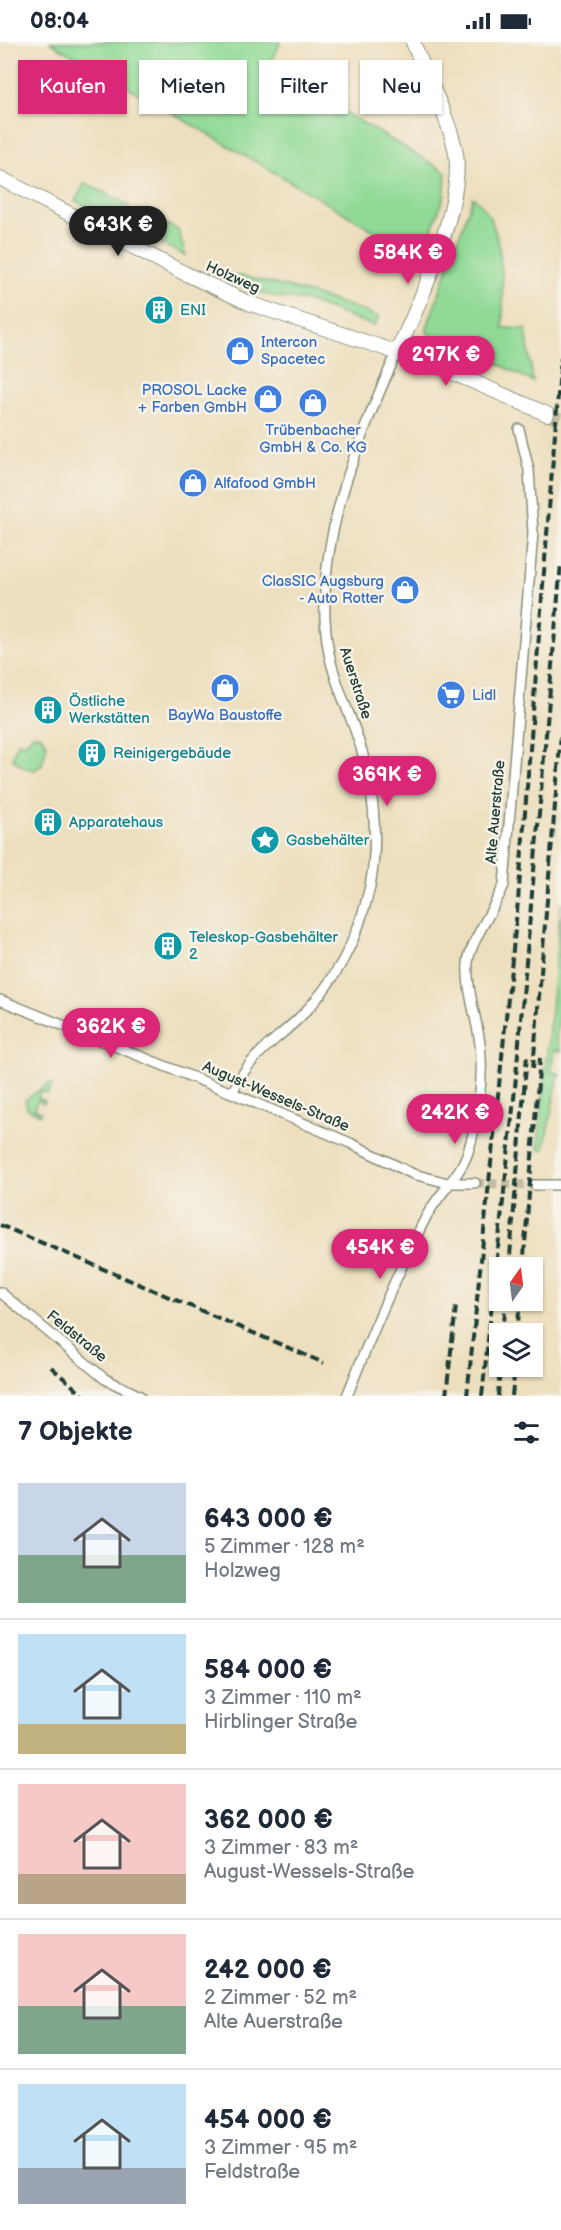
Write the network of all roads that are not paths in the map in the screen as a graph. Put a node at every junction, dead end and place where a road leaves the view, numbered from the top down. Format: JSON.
{"nodes":[{"id":1,"x":413,"y":42,"type":"edge"},
{"id":2,"x":0,"y":178,"type":"edge"},
{"id":3,"x":397,"y":352,"type":"junction"},
{"id":4,"x":547,"y":414,"type":"tunnel mouth"},
{"id":5,"x":519,"y":429,"type":"dead end"},
{"id":6,"x":0,"y":1000,"type":"edge"},
{"id":7,"x":232,"y":1093,"type":"junction"},
{"id":8,"x":448,"y":1183,"type":"junction"},
{"id":9,"x":476,"y":1183,"type":"tunnel mouth"},
{"id":10,"x":534,"y":1185,"type":"tunnel mouth"},
{"id":11,"x":561,"y":1185,"type":"edge"},
{"id":12,"x":0,"y":1292,"type":"edge"},
{"id":13,"x":140,"y":1396,"type":"edge"},
{"id":14,"x":347,"y":1396,"type":"edge"}],
"edges":[{"from":1,"to":3,"type":"main road"},
{"from":2,"to":3,"type":"main road","name":"Holzweg"},
{"from":3,"to":4,"type":"main road","name":"Holzweg"},
{"from":3,"to":7,"type":"street","name":"Auerstraße"},
{"from":5,"to":8,"type":"street","name":"Alte Auerstraße"},
{"from":6,"to":7,"type":"street","name":"August-Wessels-Straße"},
{"from":7,"to":8,"type":"street","name":"August-Wessels-Straße"},
{"from":8,"to":9,"type":"street","name":"August-Wessels-Straße"},
{"from":8,"to":14,"type":"street"},
{"from":10,"to":11,"type":"street"},
{"from":12,"to":13,"type":"street","name":"Feldstraße"}]}
